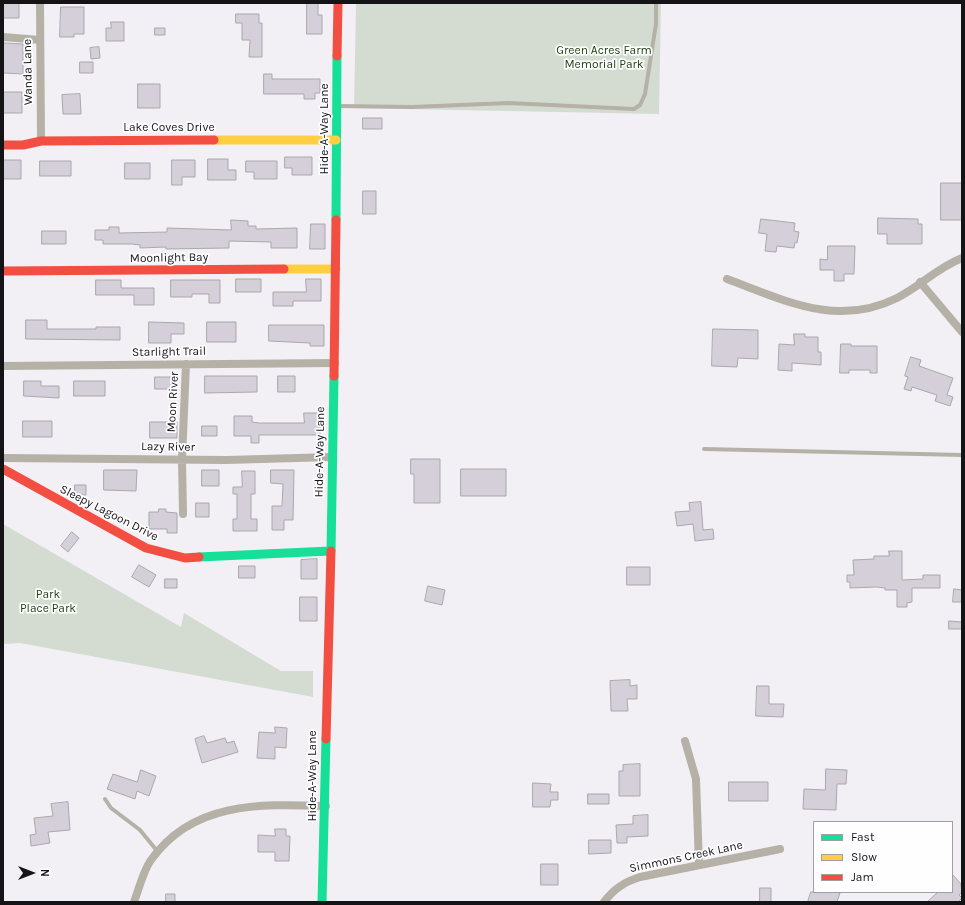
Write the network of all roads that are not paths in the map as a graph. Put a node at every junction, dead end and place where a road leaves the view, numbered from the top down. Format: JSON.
{"nodes":[{"id":1,"x":40,"y":3,"type":"edge"},
{"id":2,"x":338,"y":3,"type":"edge"},
{"id":3,"x":656,"y":3,"type":"edge"},
{"id":4,"x":3,"y":37,"type":"edge"},
{"id":5,"x":40,"y":40,"type":"junction"},
{"id":6,"x":337,"y":106,"type":"junction"},
{"id":7,"x":336,"y":140,"type":"junction"},
{"id":8,"x":41,"y":141,"type":"junction"},
{"id":9,"x":3,"y":145,"type":"edge"},
{"id":10,"x":962,"y":258,"type":"edge"},
{"id":11,"x":336,"y":269,"type":"junction"},
{"id":12,"x":3,"y":271,"type":"edge"},
{"id":13,"x":727,"y":279,"type":"dead end"},
{"id":14,"x":920,"y":282,"type":"junction"},
{"id":15,"x":962,"y":332,"type":"edge"},
{"id":16,"x":335,"y":363,"type":"junction"},
{"id":17,"x":186,"y":364,"type":"junction"},
{"id":18,"x":3,"y":366,"type":"edge"},
{"id":19,"x":704,"y":448,"type":"dead end"},
{"id":20,"x":962,"y":455,"type":"edge"},
{"id":21,"x":333,"y":457,"type":"junction"},
{"id":22,"x":3,"y":458,"type":"edge"},
{"id":23,"x":182,"y":459,"type":"junction"},
{"id":24,"x":3,"y":470,"type":"edge"},
{"id":25,"x":184,"y":514,"type":"dead end"},
{"id":26,"x":330,"y":551,"type":"junction"},
{"id":27,"x":685,"y":741,"type":"dead end"},
{"id":28,"x":105,"y":800,"type":"dead end"},
{"id":29,"x":326,"y":806,"type":"junction"},
{"id":30,"x":780,"y":849,"type":"dead end"},
{"id":31,"x":158,"y":852,"type":"junction"},
{"id":32,"x":698,"y":865,"type":"junction"},
{"id":33,"x":134,"y":902,"type":"edge"},
{"id":34,"x":322,"y":902,"type":"edge"},
{"id":35,"x":604,"y":902,"type":"edge"}],
"edges":[{"from":1,"to":5,"type":"street","name":"Wanda Lane"},
{"from":2,"to":6,"type":"street","name":"Hide-A-Way Lane"},
{"from":3,"to":6,"type":"lane"},
{"from":4,"to":5,"type":"street"},
{"from":5,"to":8,"type":"street","name":"Wanda Lane"},
{"from":6,"to":7,"type":"street","name":"Hide-A-Way Lane"},
{"from":7,"to":8,"type":"street","name":"Lake Coves Drive"},
{"from":7,"to":11,"type":"street","name":"Hide-A-Way Lane"},
{"from":8,"to":9,"type":"street","name":"Lake Coves Drive"},
{"from":10,"to":14,"type":"street"},
{"from":11,"to":12,"type":"street","name":"Moonlight Bay"},
{"from":11,"to":16,"type":"street","name":"Hide-A-Way Lane"},
{"from":13,"to":14,"type":"street"},
{"from":14,"to":15,"type":"street"},
{"from":16,"to":17,"type":"street","name":"Starlight Trail"},
{"from":16,"to":21,"type":"street","name":"Hide-A-Way Lane"},
{"from":17,"to":18,"type":"street","name":"Starlight Trail"},
{"from":17,"to":23,"type":"street","name":"Moon River"},
{"from":19,"to":20,"type":"lane"},
{"from":21,"to":23,"type":"street","name":"Lazy River"},
{"from":21,"to":26,"type":"street","name":"Hide-A-Way Lane"},
{"from":22,"to":23,"type":"street","name":"Lazy River"},
{"from":23,"to":25,"type":"street","name":"Moon River"},
{"from":24,"to":26,"type":"street","name":"Sleepy Lagoon Drive"},
{"from":26,"to":29,"type":"street","name":"Hide-A-Way Lane"},
{"from":27,"to":32,"type":"street"},
{"from":28,"to":31,"type":"lane"},
{"from":29,"to":31,"type":"street"},
{"from":29,"to":34,"type":"street","name":"Hide-A-Way Lane"},
{"from":30,"to":32,"type":"street","name":"Simmons Creek Lane"},
{"from":31,"to":33,"type":"street"},
{"from":32,"to":35,"type":"street","name":"Simmons Creek Lane"}]}
